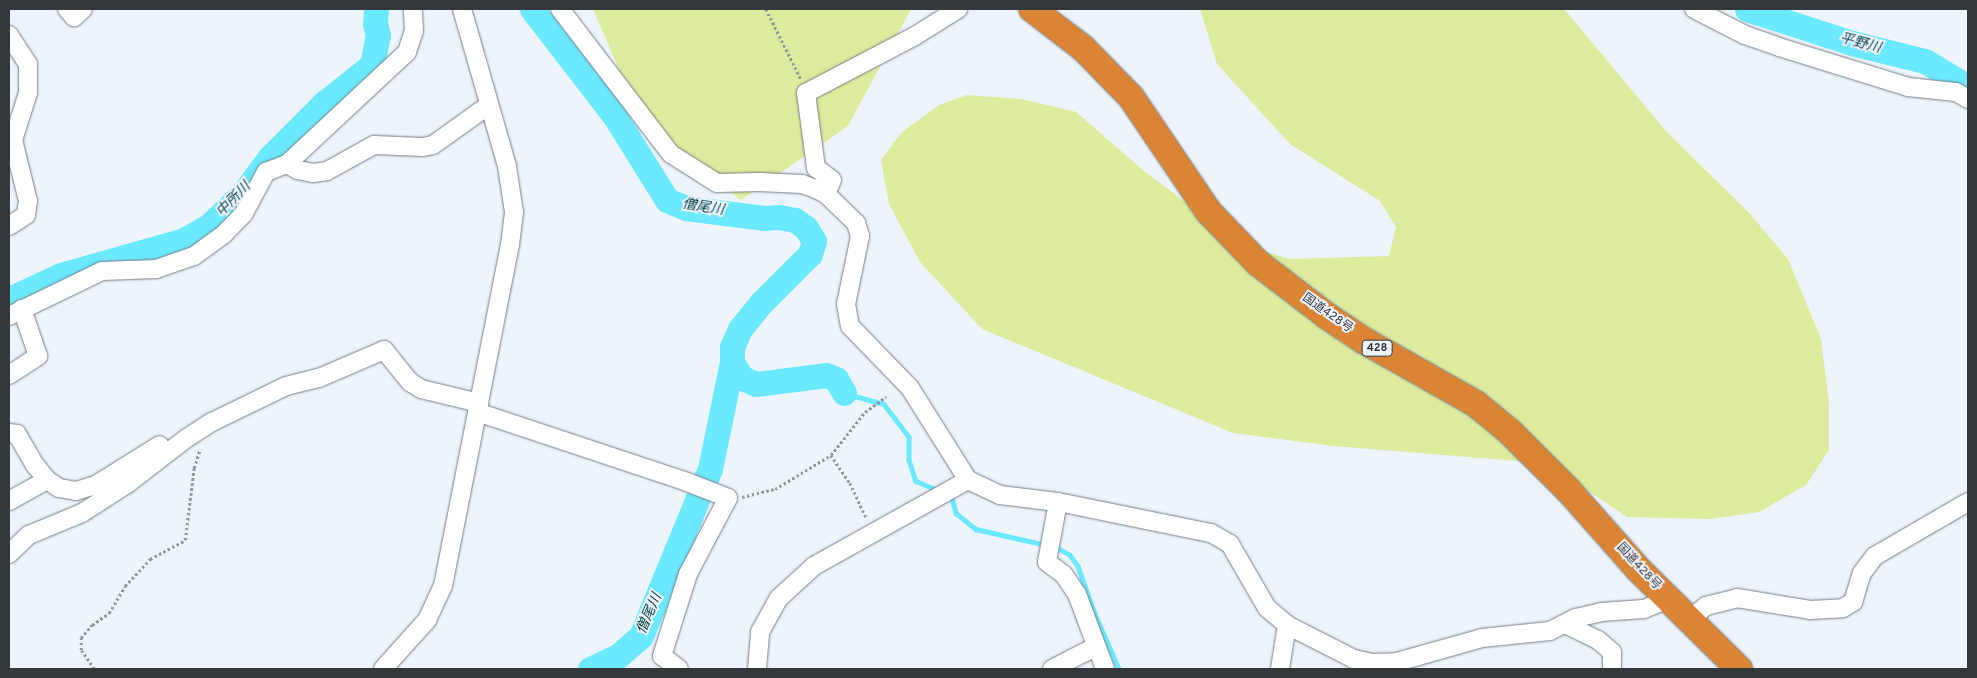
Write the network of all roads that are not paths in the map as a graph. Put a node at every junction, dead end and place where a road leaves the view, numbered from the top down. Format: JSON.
{"nodes":[{"id":1,"x":66,"y":9,"type":"edge"},
{"id":2,"x":83,"y":9,"type":"edge"},
{"id":3,"x":413,"y":9,"type":"edge"},
{"id":4,"x":462,"y":9,"type":"edge"},
{"id":5,"x":560,"y":9,"type":"edge"},
{"id":6,"x":958,"y":9,"type":"edge"},
{"id":7,"x":1032,"y":9,"type":"edge"},
{"id":8,"x":1694,"y":9,"type":"edge"},
{"id":9,"x":9,"y":35,"type":"edge"},
{"id":10,"x":1968,"y":99,"type":"edge"},
{"id":11,"x":489,"y":105,"type":"junction"},
{"id":12,"x":287,"y":164,"type":"junction"},
{"id":13,"x":826,"y":194,"type":"junction"},
{"id":14,"x":9,"y":226,"type":"edge"},
{"id":15,"x":16,"y":313,"type":"edge"},
{"id":16,"x":9,"y":375,"type":"edge"},
{"id":17,"x":478,"y":408,"type":"junction"},
{"id":18,"x":206,"y":426,"type":"junction"},
{"id":19,"x":9,"y":433,"type":"edge"},
{"id":20,"x":47,"y":480,"type":"junction"},
{"id":21,"x":968,"y":480,"type":"junction"},
{"id":22,"x":9,"y":501,"type":"edge"},
{"id":23,"x":1058,"y":502,"type":"junction"},
{"id":24,"x":1968,"y":502,"type":"edge"},
{"id":25,"x":9,"y":554,"type":"edge"},
{"id":26,"x":1669,"y":599,"type":"junction"},
{"id":27,"x":1690,"y":619,"type":"junction"},
{"id":28,"x":1565,"y":624,"type":"junction"},
{"id":29,"x":1287,"y":625,"type":"junction"},
{"id":30,"x":1096,"y":647,"type":"junction"},
{"id":31,"x":383,"y":669,"type":"edge"},
{"id":32,"x":679,"y":669,"type":"edge"},
{"id":33,"x":757,"y":669,"type":"edge"},
{"id":34,"x":1052,"y":669,"type":"edge"},
{"id":35,"x":1105,"y":669,"type":"edge"},
{"id":36,"x":1280,"y":669,"type":"edge"},
{"id":37,"x":1612,"y":669,"type":"edge"},
{"id":38,"x":1739,"y":669,"type":"edge"}],
"edges":[{"from":1,"to":2,"type":"street"},
{"from":3,"to":12,"type":"street"},
{"from":4,"to":11,"type":"street"},
{"from":5,"to":13,"type":"street"},
{"from":6,"to":13,"type":"street"},
{"from":7,"to":26,"type":"highway","name":"国道428号","number":"428"},
{"from":8,"to":10,"type":"street"},
{"from":9,"to":14,"type":"street"},
{"from":11,"to":12,"type":"street"},
{"from":11,"to":17,"type":"street"},
{"from":12,"to":15,"type":"street"},
{"from":13,"to":21,"type":"street"},
{"from":15,"to":16,"type":"street"},
{"from":17,"to":18,"type":"street"},
{"from":17,"to":31,"type":"street"},
{"from":17,"to":32,"type":"street"},
{"from":18,"to":20,"type":"street"},
{"from":18,"to":25,"type":"street"},
{"from":19,"to":20,"type":"street"},
{"from":20,"to":22,"type":"street"},
{"from":21,"to":23,"type":"street"},
{"from":21,"to":33,"type":"street"},
{"from":23,"to":29,"type":"street"},
{"from":23,"to":30,"type":"street"},
{"from":24,"to":27,"type":"street"},
{"from":26,"to":27,"type":"highway","name":"国道428号","number":"428"},
{"from":26,"to":28,"type":"street"},
{"from":27,"to":38,"type":"highway","name":"国道428号","number":"428"},
{"from":28,"to":29,"type":"street"},
{"from":28,"to":37,"type":"street"},
{"from":29,"to":36,"type":"street"},
{"from":30,"to":34,"type":"street"},
{"from":30,"to":35,"type":"street"}]}
